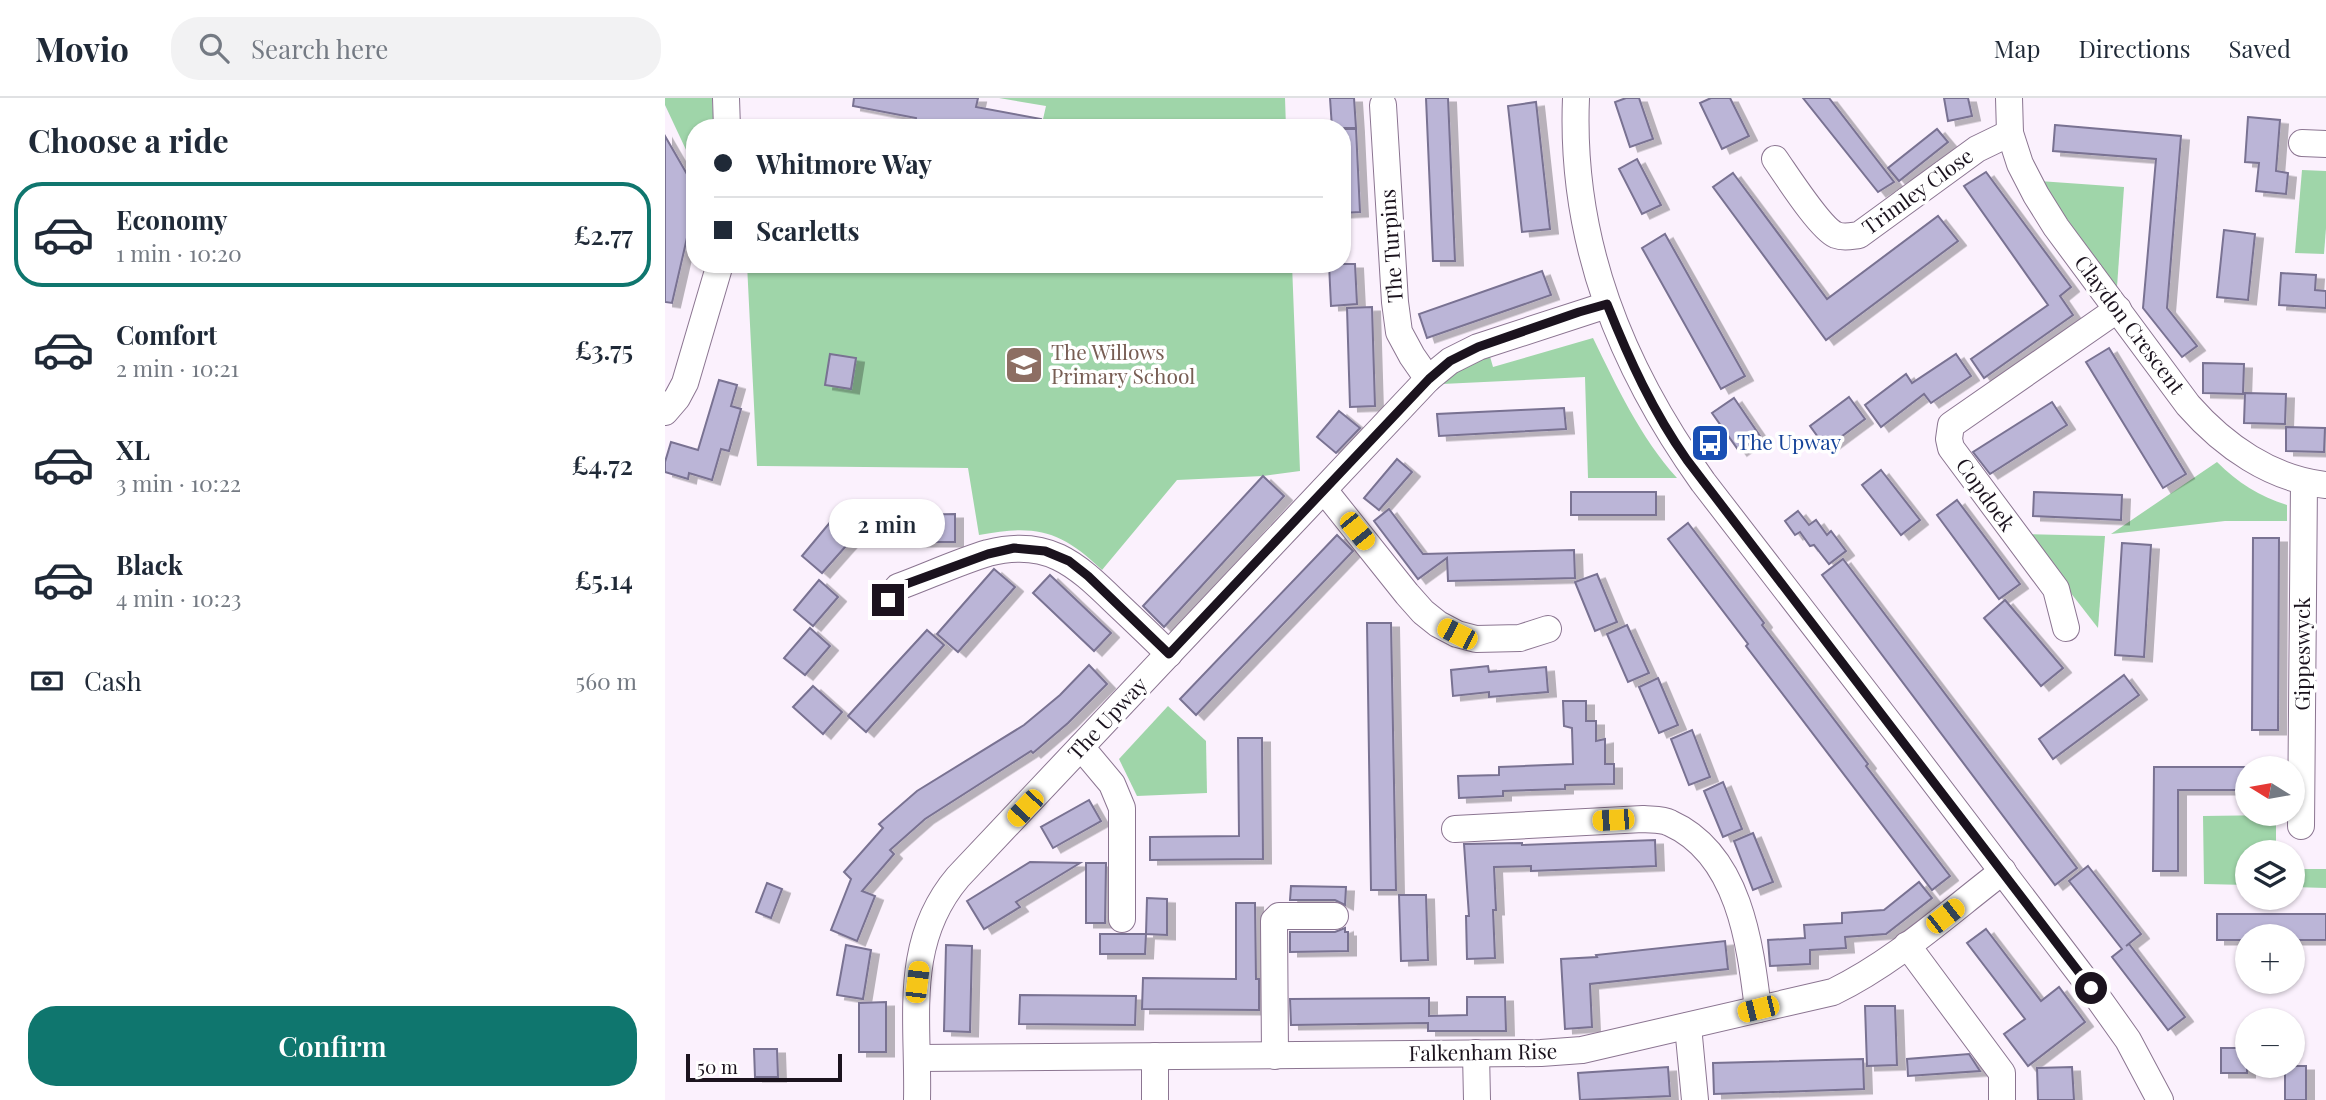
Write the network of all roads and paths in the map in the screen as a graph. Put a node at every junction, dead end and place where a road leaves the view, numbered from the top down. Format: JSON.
{"nodes":[{"id":1,"x":726,"y":98,"type":"edge"},
{"id":2,"x":1576,"y":98,"type":"edge"},
{"id":3,"x":2009,"y":98,"type":"edge"},
{"id":4,"x":1383,"y":105,"type":"dead end"},
{"id":5,"x":727,"y":119,"type":"edge"},
{"id":6,"x":2010,"y":133,"type":"junction"},
{"id":7,"x":1775,"y":159,"type":"dead end"},
{"id":8,"x":717,"y":273,"type":"edge"},
{"id":9,"x":1607,"y":304,"type":"junction"},
{"id":10,"x":2118,"y":309,"type":"junction"},
{"id":11,"x":1429,"y":379,"type":"junction"},
{"id":12,"x":665,"y":412,"type":"edge"},
{"id":13,"x":1951,"y":425,"type":"junction"},
{"id":14,"x":1926,"y":445,"type":"dead end"},
{"id":15,"x":2315,"y":484,"type":"edge"},
{"id":16,"x":1324,"y":490,"type":"junction"},
{"id":17,"x":888,"y":600,"type":"dead end"},
{"id":18,"x":2066,"y":628,"type":"dead end"},
{"id":19,"x":1548,"y":629,"type":"dead end"},
{"id":20,"x":1169,"y":654,"type":"junction"},
{"id":21,"x":1081,"y":747,"type":"junction"},
{"id":22,"x":2304,"y":756,"type":"edge"},
{"id":23,"x":1455,"y":829,"type":"dead end"},
{"id":24,"x":2003,"y":871,"type":"junction"},
{"id":25,"x":1335,"y":916,"type":"dead end"},
{"id":26,"x":1122,"y":919,"type":"dead end"},
{"id":27,"x":1907,"y":945,"type":"junction"},
{"id":28,"x":1758,"y":1009,"type":"junction"},
{"id":29,"x":1688,"y":1026,"type":"junction"},
{"id":30,"x":1476,"y":1053,"type":"junction"},
{"id":31,"x":1155,"y":1056,"type":"junction"},
{"id":32,"x":1275,"y":1056,"type":"junction"},
{"id":33,"x":918,"y":1059,"type":"junction"},
{"id":34,"x":917,"y":1100,"type":"edge"},
{"id":35,"x":1154,"y":1100,"type":"edge"},
{"id":36,"x":1477,"y":1100,"type":"edge"},
{"id":37,"x":1695,"y":1100,"type":"edge"},
{"id":38,"x":2002,"y":1100,"type":"edge"},
{"id":39,"x":2160,"y":1100,"type":"edge"}],
"edges":[{"from":1,"to":5,"type":"street"},
{"from":2,"to":9,"type":"street"},
{"from":3,"to":6,"type":"street","name":"Claydon Crescent"},
{"from":4,"to":11,"type":"street","name":"The Turpins"},
{"from":6,"to":7,"type":"street","name":"Trimley Close"},
{"from":6,"to":10,"type":"street","name":"Claydon Crescent"},
{"from":8,"to":12,"type":"street"},
{"from":9,"to":11,"type":"street","name":"The Upway"},
{"from":9,"to":24,"type":"street"},
{"from":10,"to":13,"type":"street"},
{"from":10,"to":15,"type":"street","name":"Claydon Crescent"},
{"from":11,"to":16,"type":"street","name":"The Upway"},
{"from":13,"to":14,"type":"street"},
{"from":13,"to":18,"type":"street","name":"Copdoek"},
{"from":15,"to":22,"type":"street","name":"Gippeswyck"},
{"from":16,"to":19,"type":"street"},
{"from":16,"to":20,"type":"street","name":"The Upway"},
{"from":17,"to":20,"type":"street"},
{"from":20,"to":21,"type":"street","name":"The Upway"},
{"from":21,"to":26,"type":"street"},
{"from":21,"to":33,"type":"street","name":"The Upway"},
{"from":23,"to":28,"type":"street"},
{"from":24,"to":27,"type":"street","name":"Falkenham Rise"},
{"from":24,"to":39,"type":"street"},
{"from":25,"to":32,"type":"street"},
{"from":27,"to":28,"type":"street","name":"Falkenham Rise"},
{"from":27,"to":38,"type":"street"},
{"from":28,"to":29,"type":"street","name":"Falkenham Rise"},
{"from":29,"to":30,"type":"street","name":"Falkenham Rise"},
{"from":29,"to":37,"type":"street"},
{"from":30,"to":32,"type":"street","name":"Falkenham Rise"},
{"from":30,"to":36,"type":"street"},
{"from":31,"to":32,"type":"street","name":"Falkenham Rise"},
{"from":31,"to":33,"type":"street","name":"Falkenham Rise"},
{"from":31,"to":35,"type":"street"},
{"from":33,"to":34,"type":"street","name":"The Upway"}]}
